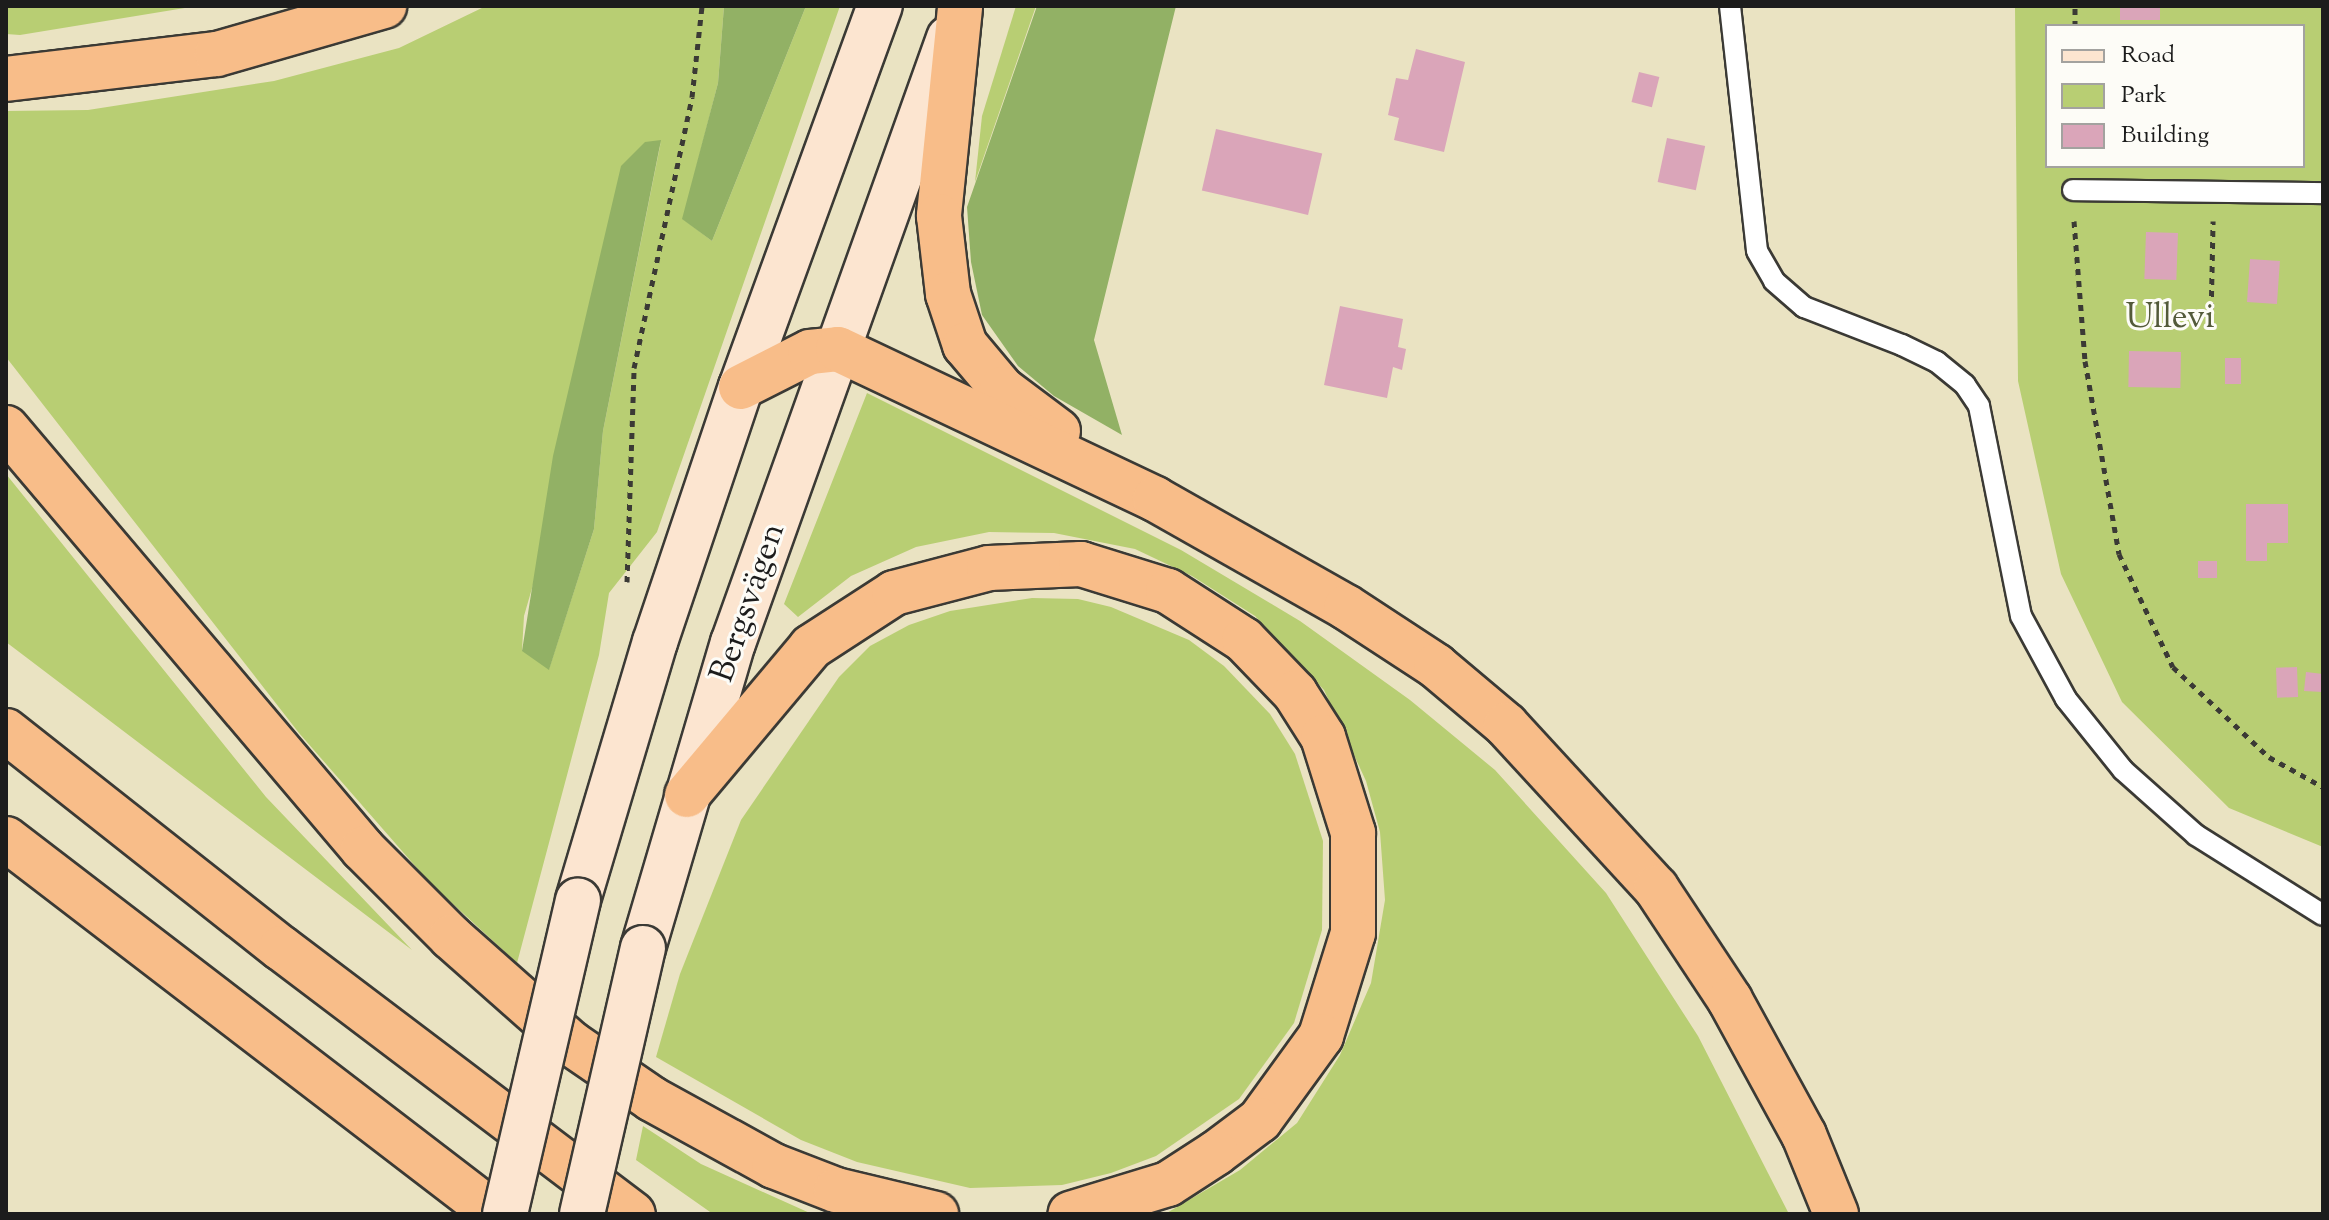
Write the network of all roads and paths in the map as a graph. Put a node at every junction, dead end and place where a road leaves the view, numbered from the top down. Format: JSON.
{"nodes":[{"id":1,"x":384,"y":6,"type":"edge"},
{"id":2,"x":702,"y":6,"type":"edge"},
{"id":3,"x":880,"y":6,"type":"edge"},
{"id":4,"x":1730,"y":6,"type":"edge"},
{"id":5,"x":960,"y":7,"type":"edge"},
{"id":6,"x":6,"y":79,"type":"edge"},
{"id":7,"x":2073,"y":190,"type":"joint"},
{"id":8,"x":2213,"y":192,"type":"junction"},
{"id":9,"x":2323,"y":193,"type":"edge"},
{"id":10,"x":2211,"y":320,"type":"dead end"},
{"id":11,"x":838,"y":349,"type":"junction"},
{"id":12,"x":741,"y":387,"type":"junction"},
{"id":13,"x":6,"y":428,"type":"edge"},
{"id":14,"x":1155,"y":499,"type":"junction"},
{"id":15,"x":627,"y":592,"type":"dead end"},
{"id":16,"x":6,"y":731,"type":"edge"},
{"id":17,"x":2323,"y":787,"type":"edge"},
{"id":18,"x":687,"y":795,"type":"junction"},
{"id":19,"x":6,"y":839,"type":"edge"},
{"id":20,"x":2323,"y":915,"type":"edge"},
{"id":21,"x":495,"y":1214,"type":"edge"},
{"id":22,"x":505,"y":1214,"type":"edge"},
{"id":23,"x":582,"y":1214,"type":"edge"},
{"id":24,"x":633,"y":1214,"type":"edge"},
{"id":25,"x":936,"y":1214,"type":"edge"},
{"id":26,"x":1070,"y":1214,"type":"edge"},
{"id":27,"x":1836,"y":1214,"type":"edge"}],
"edges":[{"from":1,"to":6,"type":"highway"},
{"from":2,"to":15,"type":"path"},
{"from":3,"to":12,"type":"main road"},
{"from":4,"to":20,"type":"lane"},
{"from":5,"to":11,"type":"main road","name":"Bergsvägen"},
{"from":5,"to":14,"type":"highway"},
{"from":7,"to":8,"type":"lane"},
{"from":7,"to":17,"type":"path"},
{"from":8,"to":9,"type":"lane"},
{"from":8,"to":10,"type":"path"},
{"from":11,"to":12,"type":"highway"},
{"from":11,"to":14,"type":"highway"},
{"from":11,"to":18,"type":"main road","name":"Bergsvägen"},
{"from":12,"to":22,"type":"main road","bridge":true},
{"from":13,"to":25,"type":"highway"},
{"from":14,"to":27,"type":"highway"},
{"from":16,"to":24,"type":"highway"},
{"from":18,"to":23,"type":"main road","name":"Bergsvägen","bridge":true},
{"from":18,"to":26,"type":"highway"},
{"from":19,"to":21,"type":"highway"}]}
